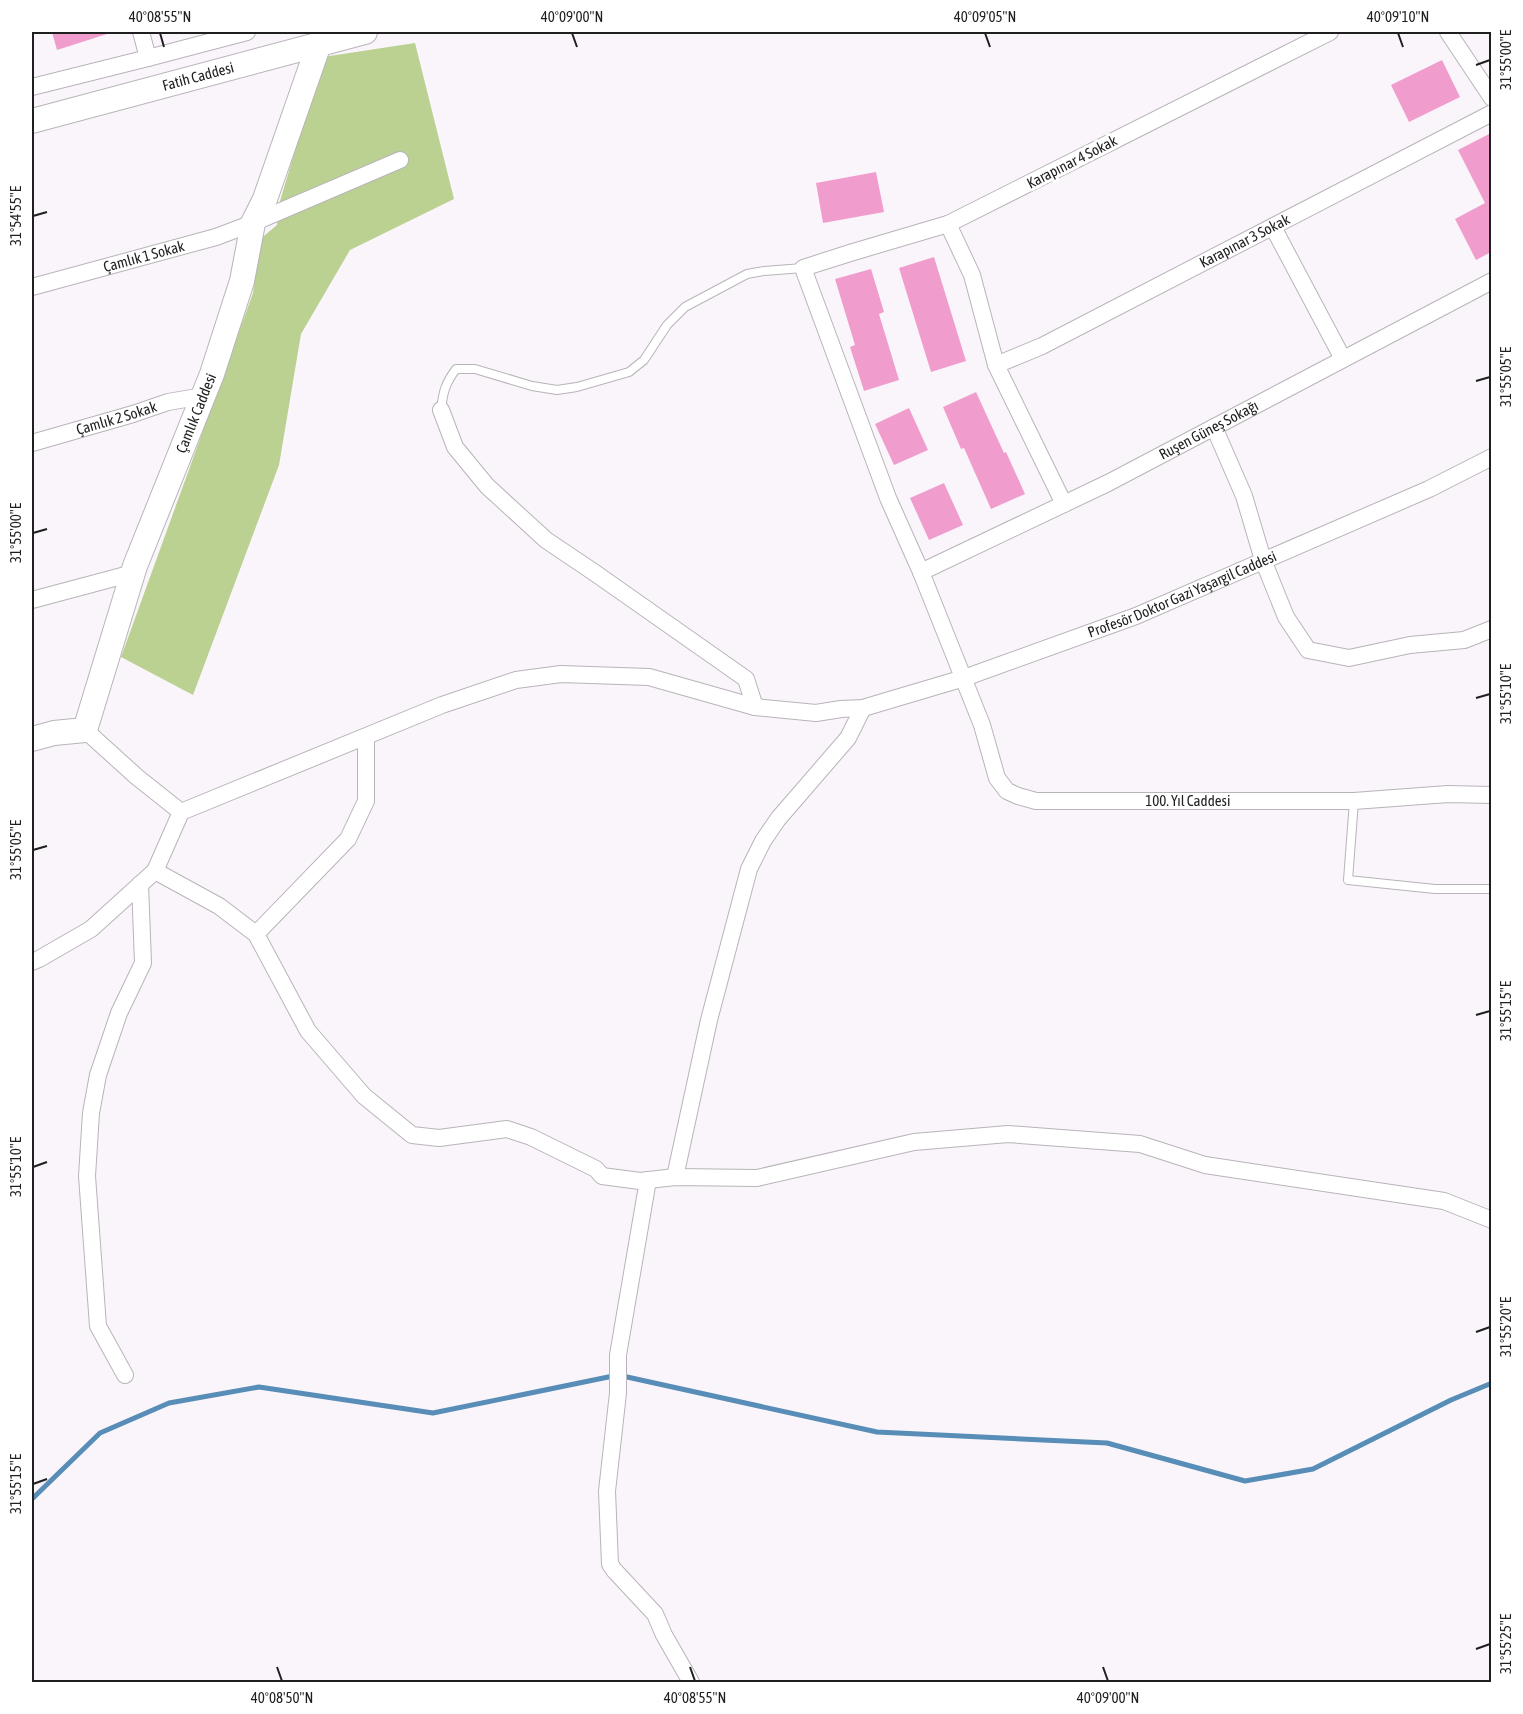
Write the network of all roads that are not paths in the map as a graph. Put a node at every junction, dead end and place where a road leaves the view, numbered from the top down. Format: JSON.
{"nodes":[{"id":1,"x":141,"y":32,"type":"edge"},
{"id":2,"x":247,"y":32,"type":"edge"},
{"id":3,"x":365,"y":32,"type":"edge"},
{"id":4,"x":1330,"y":32,"type":"edge"},
{"id":5,"x":1448,"y":32,"type":"edge"},
{"id":6,"x":319,"y":44,"type":"junction"},
{"id":7,"x":148,"y":58,"type":"junction"},
{"id":8,"x":32,"y":87,"type":"edge"},
{"id":9,"x":1491,"y":98,"type":"edge"},
{"id":10,"x":1491,"y":113,"type":"edge"},
{"id":11,"x":32,"y":121,"type":"edge"},
{"id":12,"x":400,"y":160,"type":"dead end"},
{"id":13,"x":253,"y":223,"type":"junction"},
{"id":14,"x":948,"y":224,"type":"junction"},
{"id":15,"x":1273,"y":227,"type":"junction"},
{"id":16,"x":803,"y":268,"type":"junction"},
{"id":17,"x":1491,"y":281,"type":"edge"},
{"id":18,"x":32,"y":287,"type":"edge"},
{"id":19,"x":1343,"y":360,"type":"junction"},
{"id":20,"x":996,"y":365,"type":"junction"},
{"id":21,"x":203,"y":396,"type":"junction"},
{"id":22,"x":441,"y":410,"type":"joint"},
{"id":23,"x":1214,"y":427,"type":"junction"},
{"id":24,"x":32,"y":443,"type":"edge"},
{"id":25,"x":1491,"y":457,"type":"edge"},
{"id":26,"x":1064,"y":504,"type":"junction"},
{"id":27,"x":1263,"y":560,"type":"junction"},
{"id":28,"x":921,"y":572,"type":"junction"},
{"id":29,"x":133,"y":573,"type":"junction"},
{"id":30,"x":32,"y":600,"type":"edge"},
{"id":31,"x":1491,"y":630,"type":"edge"},
{"id":32,"x":964,"y":678,"type":"junction"},
{"id":33,"x":755,"y":707,"type":"junction"},
{"id":34,"x":863,"y":708,"type":"junction"},
{"id":35,"x":85,"y":730,"type":"junction"},
{"id":36,"x":366,"y":737,"type":"junction"},
{"id":37,"x":32,"y":739,"type":"edge"},
{"id":38,"x":1491,"y":795,"type":"edge"},
{"id":39,"x":1354,"y":801,"type":"junction"},
{"id":40,"x":181,"y":812,"type":"junction"},
{"id":41,"x":155,"y":871,"type":"junction"},
{"id":42,"x":140,"y":884,"type":"junction"},
{"id":43,"x":1491,"y":888,"type":"edge"},
{"id":44,"x":256,"y":934,"type":"junction"},
{"id":45,"x":32,"y":962,"type":"edge"},
{"id":46,"x":675,"y":1177,"type":"junction"},
{"id":47,"x":648,"y":1180,"type":"junction"},
{"id":48,"x":1491,"y":1220,"type":"edge"},
{"id":49,"x":125,"y":1375,"type":"dead end"},
{"id":50,"x":691,"y":1683,"type":"edge"}],
"edges":[{"from":1,"to":7,"type":"street"},
{"from":2,"to":7,"type":"street"},
{"from":3,"to":6,"type":"street","name":"Fatih Caddesi"},
{"from":4,"to":14,"type":"street","name":"Karapınar 4 Sokak"},
{"from":5,"to":9,"type":"street"},
{"from":6,"to":11,"type":"street","name":"Fatih Caddesi"},
{"from":6,"to":13,"type":"street","name":"Çamlık Caddesi"},
{"from":7,"to":8,"type":"street"},
{"from":10,"to":15,"type":"street","name":"Karapınar 3 Sokak"},
{"from":12,"to":13,"type":"street","name":"Çamlık 1 Sokak"},
{"from":13,"to":18,"type":"street","name":"Çamlık 1 Sokak"},
{"from":13,"to":21,"type":"street","name":"Çamlık Caddesi"},
{"from":14,"to":16,"type":"street","name":"Karapınar 4 Sokak"},
{"from":14,"to":20,"type":"street"},
{"from":15,"to":19,"type":"street"},
{"from":15,"to":20,"type":"street","name":"Karapınar 3 Sokak"},
{"from":16,"to":22,"type":"lane"},
{"from":16,"to":28,"type":"street","name":"100. Yıl Caddesi"},
{"from":17,"to":19,"type":"street","name":"Ruşen Güneş Sokağı"},
{"from":19,"to":23,"type":"street","name":"Ruşen Güneş Sokağı"},
{"from":20,"to":26,"type":"street"},
{"from":21,"to":24,"type":"street","name":"Çamlık 2 Sokak"},
{"from":21,"to":29,"type":"street","name":"Çamlık Caddesi"},
{"from":22,"to":33,"type":"street"},
{"from":23,"to":26,"type":"street","name":"Ruşen Güneş Sokağı"},
{"from":23,"to":27,"type":"street"},
{"from":25,"to":27,"type":"street","name":"Profesör Doktor Gazi Yaşargil Caddesi"},
{"from":26,"to":28,"type":"street","name":"Ruşen Güneş Sokağı"},
{"from":27,"to":31,"type":"street"},
{"from":27,"to":32,"type":"street","name":"Profesör Doktor Gazi Yaşargil Caddesi"},
{"from":28,"to":32,"type":"street","name":"100. Yıl Caddesi"},
{"from":29,"to":30,"type":"street"},
{"from":29,"to":35,"type":"street","name":"Çamlık Caddesi"},
{"from":32,"to":34,"type":"street","name":"Profesör Doktor Gazi Yaşargil Caddesi"},
{"from":32,"to":39,"type":"street","name":"100. Yıl Caddesi"},
{"from":33,"to":34,"type":"street","name":"Profesör Doktor Gazi Yaşargil Caddesi"},
{"from":33,"to":36,"type":"street","name":"Profesör Doktor Gazi Yaşargil Caddesi"},
{"from":34,"to":46,"type":"street"},
{"from":35,"to":37,"type":"street"},
{"from":35,"to":40,"type":"street"},
{"from":36,"to":40,"type":"street","name":"Profesör Doktor Gazi Yaşargil Caddesi"},
{"from":36,"to":44,"type":"street"},
{"from":38,"to":39,"type":"street","name":"100. Yıl Caddesi"},
{"from":39,"to":43,"type":"lane"},
{"from":40,"to":41,"type":"street"},
{"from":41,"to":42,"type":"street"},
{"from":41,"to":44,"type":"street"},
{"from":42,"to":45,"type":"street"},
{"from":42,"to":49,"type":"street"},
{"from":44,"to":47,"type":"street"},
{"from":46,"to":47,"type":"street"},
{"from":46,"to":48,"type":"street"},
{"from":47,"to":50,"type":"street"}]}
